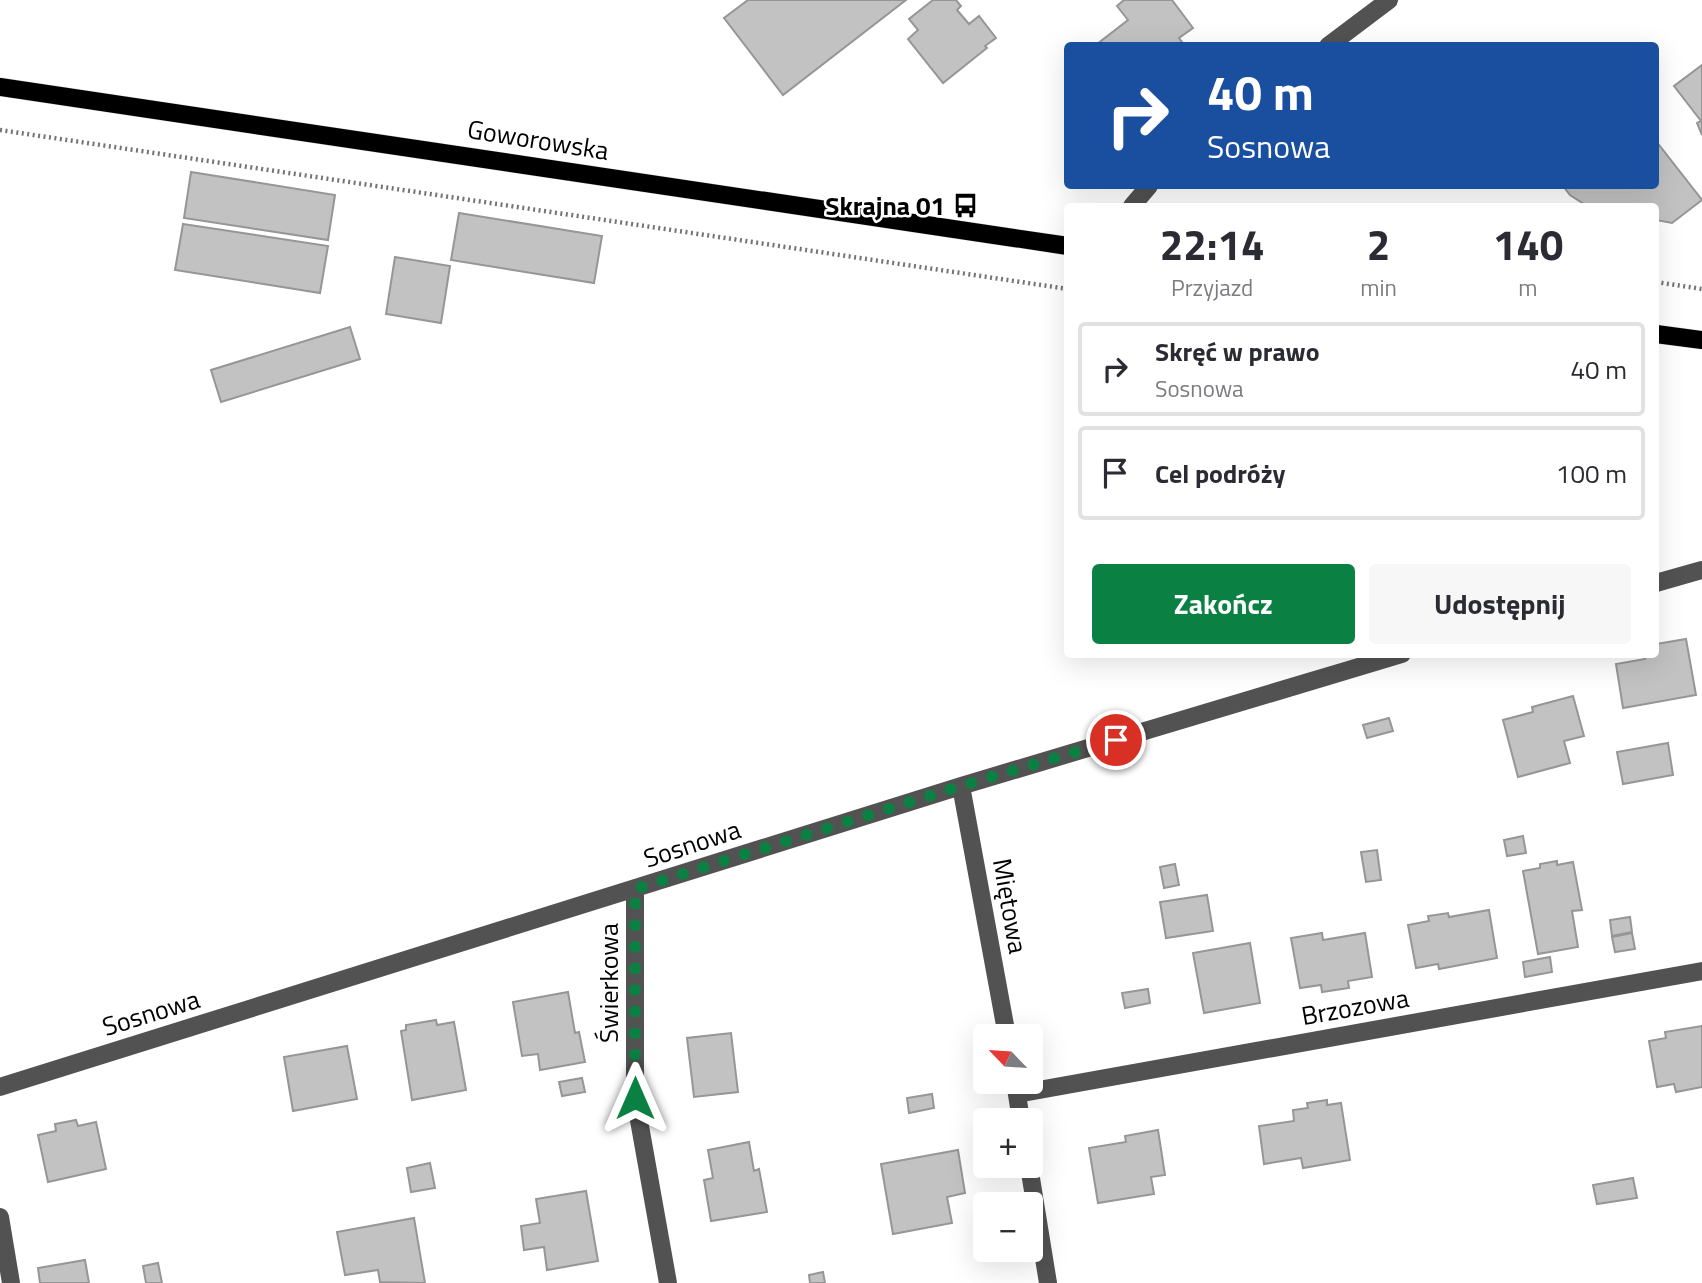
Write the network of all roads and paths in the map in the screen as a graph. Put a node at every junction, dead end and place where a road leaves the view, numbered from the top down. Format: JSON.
{"nodes":[{"id":1,"x":1389,"y":0,"type":"edge"},
{"id":2,"x":1333,"y":42,"type":"edge"},
{"id":3,"x":0,"y":87,"type":"edge"},
{"id":4,"x":0,"y":130,"type":"edge"},
{"id":5,"x":1146,"y":189,"type":"edge"},
{"id":6,"x":1135,"y":203,"type":"edge"},
{"id":7,"x":1064,"y":245,"type":"edge"},
{"id":8,"x":1659,"y":282,"type":"edge"},
{"id":9,"x":1064,"y":288,"type":"edge"},
{"id":10,"x":1702,"y":289,"type":"edge"},
{"id":11,"x":1659,"y":334,"type":"edge"},
{"id":12,"x":1702,"y":341,"type":"edge"},
{"id":13,"x":1702,"y":570,"type":"edge"},
{"id":14,"x":1659,"y":582,"type":"edge"},
{"id":15,"x":1389,"y":658,"type":"edge"},
{"id":16,"x":961,"y":786,"type":"junction"},
{"id":17,"x":635,"y":889,"type":"junction"},
{"id":18,"x":1702,"y":971,"type":"edge"},
{"id":19,"x":1005,"y":1024,"type":"edge"},
{"id":20,"x":1043,"y":1083,"type":"edge"},
{"id":21,"x":0,"y":1087,"type":"edge"},
{"id":22,"x":1031,"y":1178,"type":"edge"},
{"id":23,"x":0,"y":1217,"type":"edge"},
{"id":24,"x":11,"y":1283,"type":"edge"},
{"id":25,"x":668,"y":1283,"type":"edge"},
{"id":26,"x":1048,"y":1283,"type":"edge"}],
"edges":[{"from":1,"to":2,"type":"street"},
{"from":3,"to":7,"type":"main road","name":"Goworowska"},
{"from":4,"to":9,"type":"path"},
{"from":5,"to":6,"type":"street"},
{"from":8,"to":10,"type":"path"},
{"from":11,"to":12,"type":"main road"},
{"from":13,"to":14,"type":"street"},
{"from":15,"to":16,"type":"street","name":"Sosnowa"},
{"from":16,"to":17,"type":"street","name":"Sosnowa"},
{"from":16,"to":19,"type":"street","name":"Miętowa"},
{"from":17,"to":21,"type":"street","name":"Sosnowa"},
{"from":17,"to":25,"type":"street","name":"Świerkowa"},
{"from":18,"to":20,"type":"street","name":"Brzozowa"},
{"from":22,"to":26,"type":"street"},
{"from":23,"to":24,"type":"street"}]}
